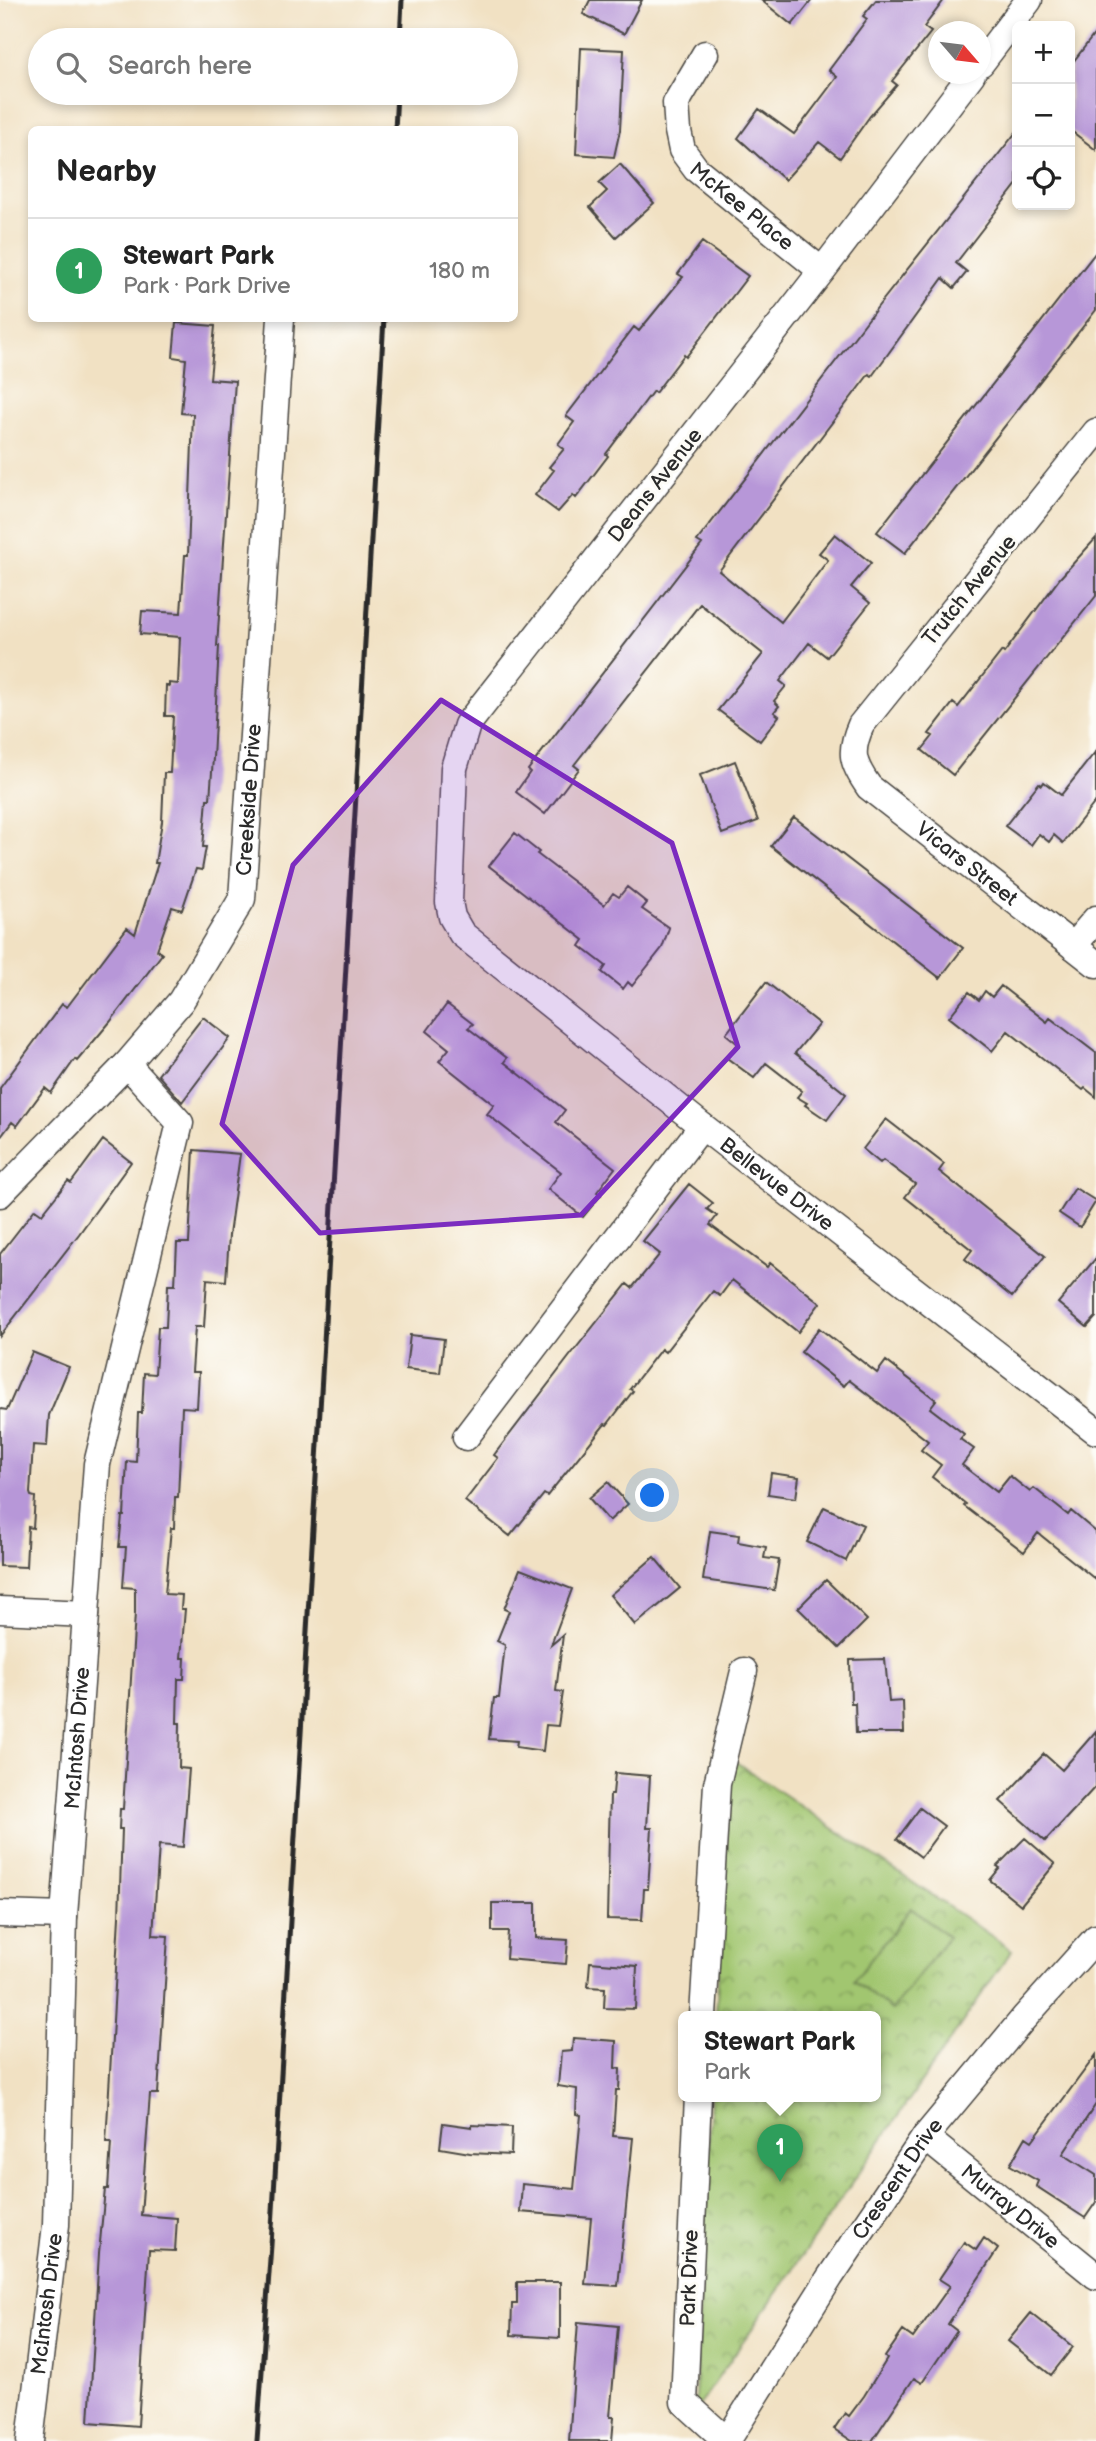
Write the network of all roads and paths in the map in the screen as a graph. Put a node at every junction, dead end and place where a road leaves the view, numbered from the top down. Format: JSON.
{"nodes":[{"id":1,"x":1029,"y":0,"type":"edge"},
{"id":2,"x":991,"y":50,"type":"edge"},
{"id":3,"x":705,"y":54,"type":"dead end"},
{"id":4,"x":964,"y":84,"type":"edge"},
{"id":5,"x":822,"y":271,"type":"junction"},
{"id":6,"x":281,"y":322,"type":"edge"},
{"id":7,"x":1096,"y":432,"type":"edge"},
{"id":8,"x":852,"y":753,"type":"joint"},
{"id":9,"x":1096,"y":919,"type":"edge"},
{"id":10,"x":463,"y":934,"type":"joint"},
{"id":11,"x":1073,"y":946,"type":"junction"},
{"id":12,"x":1096,"y":964,"type":"edge"},
{"id":13,"x":127,"y":1064,"type":"junction"},
{"id":14,"x":702,"y":1126,"type":"junction"},
{"id":15,"x":0,"y":1194,"type":"edge"},
{"id":16,"x":1096,"y":1431,"type":"edge"},
{"id":17,"x":466,"y":1437,"type":"dead end"},
{"id":18,"x":0,"y":1610,"type":"edge"},
{"id":19,"x":86,"y":1614,"type":"junction"},
{"id":20,"x":744,"y":1671,"type":"dead end"},
{"id":21,"x":0,"y":1913,"type":"edge"},
{"id":22,"x":65,"y":1916,"type":"junction"},
{"id":23,"x":1096,"y":1938,"type":"edge"},
{"id":24,"x":703,"y":2011,"type":"edge"},
{"id":25,"x":698,"y":2102,"type":"edge"},
{"id":26,"x":925,"y":2137,"type":"junction"},
{"id":27,"x":1096,"y":2276,"type":"edge"},
{"id":28,"x":30,"y":2441,"type":"edge"},
{"id":29,"x":727,"y":2441,"type":"edge"}],
"edges":[{"from":1,"to":2,"type":"street"},
{"from":3,"to":5,"type":"street","name":"McKee Place"},
{"from":4,"to":5,"type":"street","name":"Deans Avenue"},
{"from":5,"to":10,"type":"street","name":"Deans Avenue"},
{"from":6,"to":13,"type":"street","name":"Creekside Drive"},
{"from":7,"to":8,"type":"street","name":"Trutch Avenue"},
{"from":8,"to":11,"type":"street","name":"Vicars Street"},
{"from":9,"to":11,"type":"street"},
{"from":10,"to":14,"type":"street","name":"Bellevue Drive"},
{"from":11,"to":12,"type":"street","name":"Vicars Street"},
{"from":13,"to":15,"type":"street","name":"Creekside Drive"},
{"from":13,"to":19,"type":"street","name":"McIntosh Drive"},
{"from":14,"to":16,"type":"street","name":"Bellevue Drive"},
{"from":14,"to":17,"type":"street"},
{"from":18,"to":19,"type":"street"},
{"from":19,"to":22,"type":"street","name":"McIntosh Drive"},
{"from":20,"to":24,"type":"street"},
{"from":21,"to":22,"type":"street"},
{"from":22,"to":28,"type":"street","name":"McIntosh Drive"},
{"from":23,"to":26,"type":"street","name":"Crescent Drive"},
{"from":25,"to":29,"type":"street","name":"Park Drive"},
{"from":26,"to":27,"type":"street","name":"Murray Drive"},
{"from":26,"to":29,"type":"street","name":"Crescent Drive"}]}
